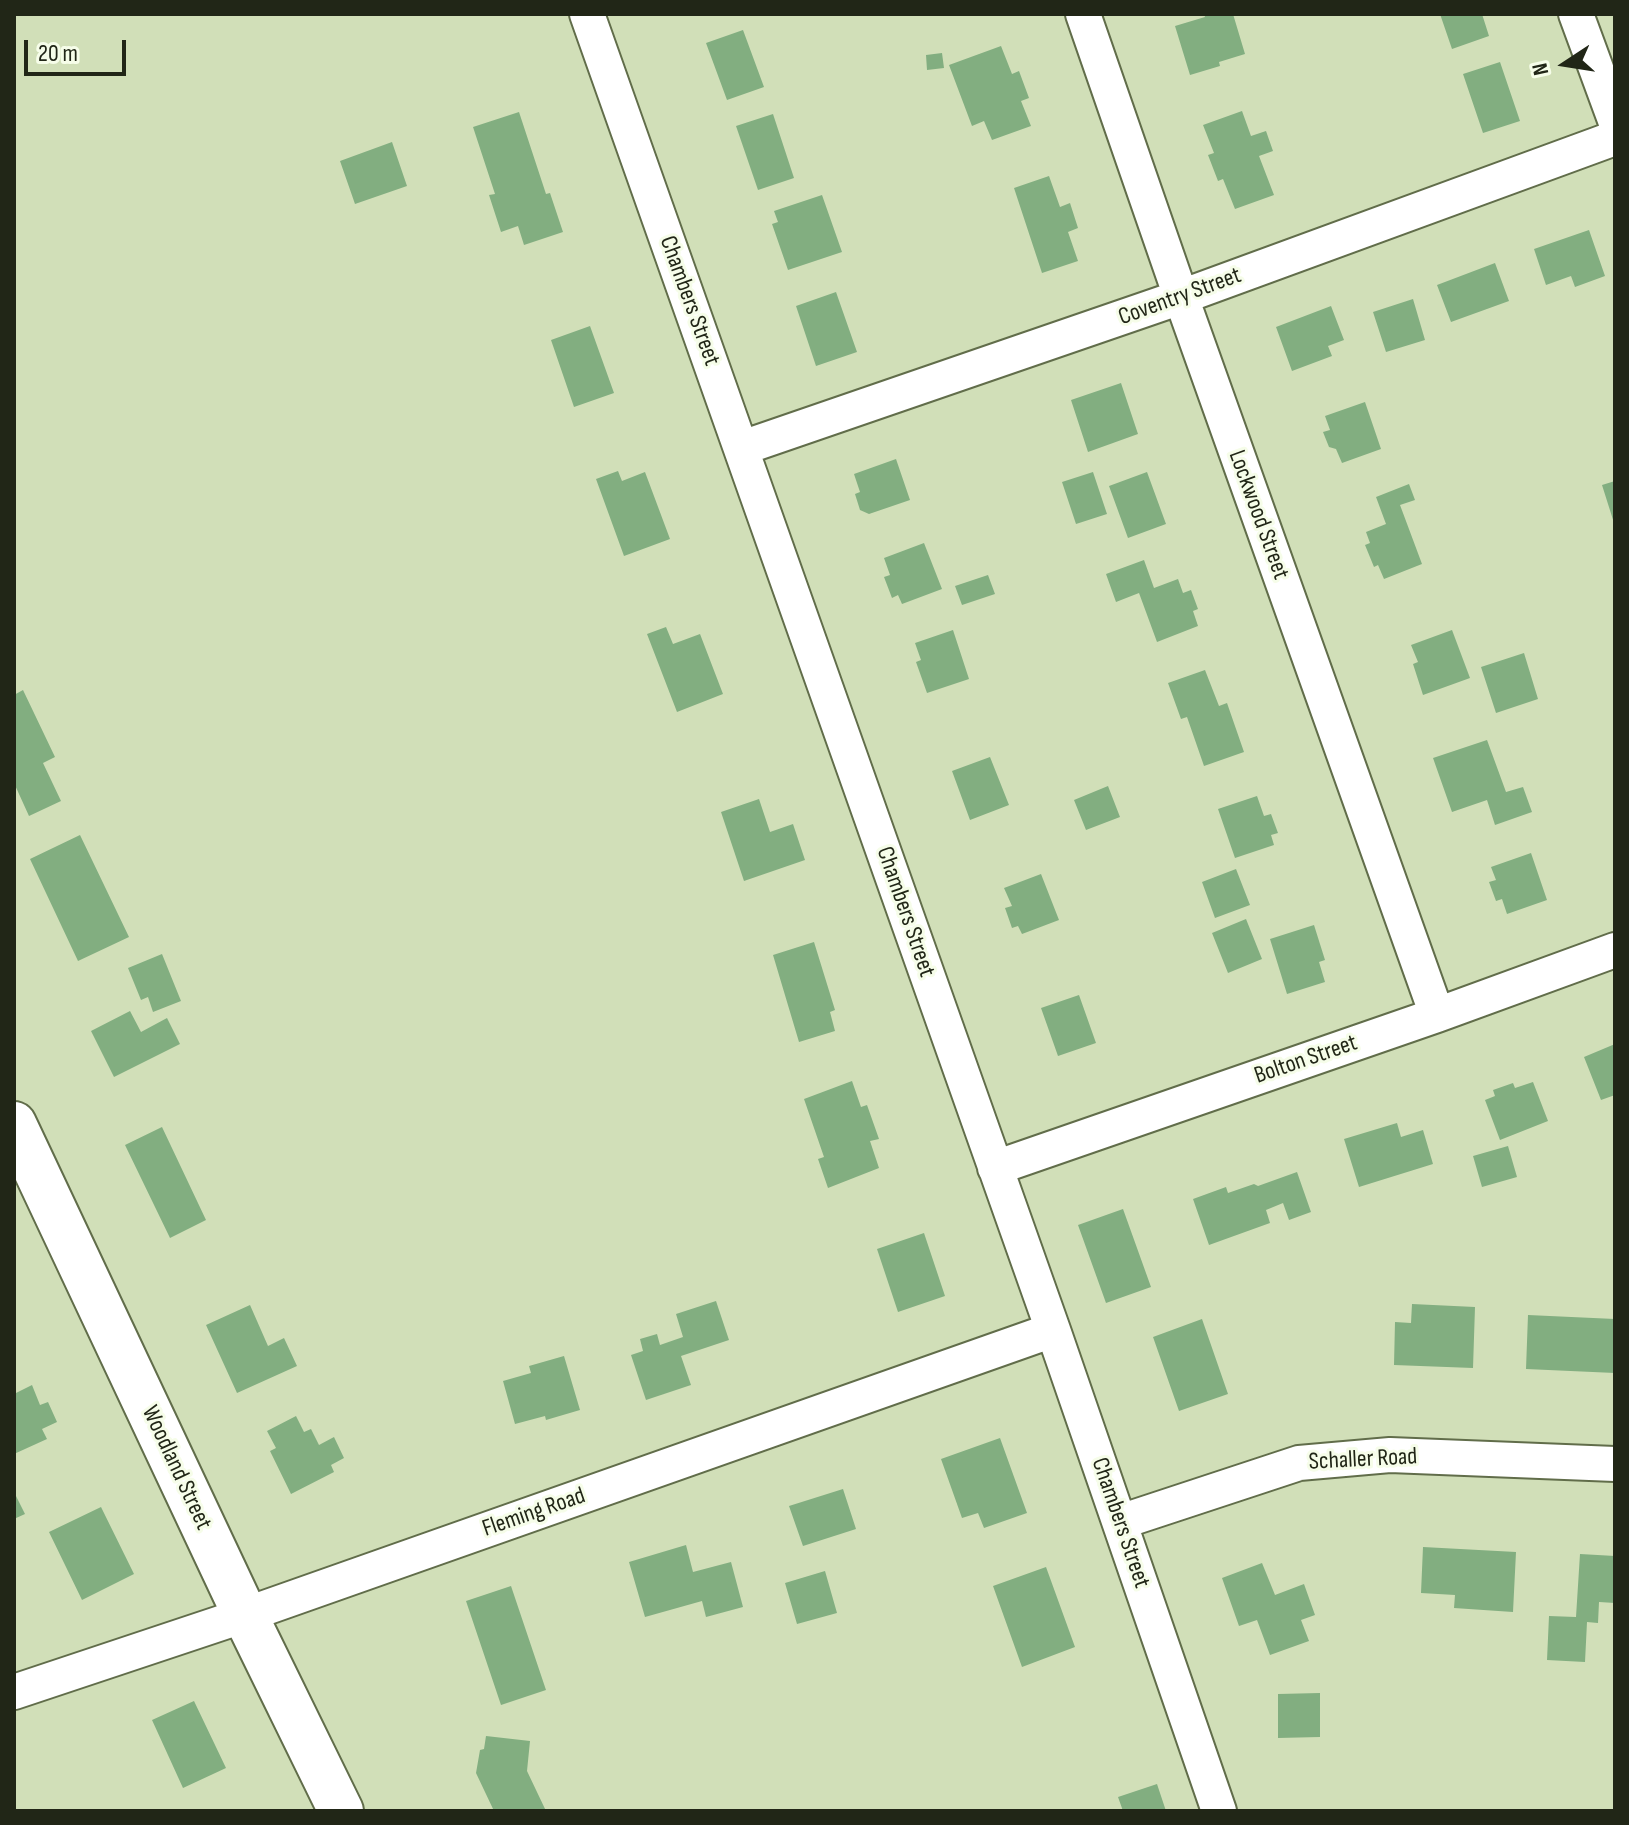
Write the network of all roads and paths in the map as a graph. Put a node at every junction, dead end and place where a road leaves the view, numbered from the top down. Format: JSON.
{"nodes":[{"id":1,"x":587,"y":14,"type":"edge"},
{"id":2,"x":1083,"y":14,"type":"edge"},
{"id":3,"x":1576,"y":14,"type":"edge"},
{"id":4,"x":1615,"y":120,"type":"edge"},
{"id":5,"x":1615,"y":138,"type":"edge"},
{"id":6,"x":1181,"y":297,"type":"junction"},
{"id":7,"x":742,"y":448,"type":"junction"},
{"id":8,"x":1615,"y":950,"type":"edge"},
{"id":9,"x":1437,"y":1015,"type":"junction"},
{"id":10,"x":14,"y":1124,"type":"edge"},
{"id":11,"x":995,"y":1168,"type":"junction"},
{"id":12,"x":1053,"y":1330,"type":"junction"},
{"id":13,"x":1615,"y":1464,"type":"edge"},
{"id":14,"x":1120,"y":1522,"type":"junction"},
{"id":15,"x":245,"y":1615,"type":"junction"},
{"id":16,"x":14,"y":1692,"type":"edge"},
{"id":17,"x":341,"y":1811,"type":"edge"},
{"id":18,"x":1219,"y":1811,"type":"edge"}],
"edges":[{"from":1,"to":7,"type":"street","name":"Chambers Street"},
{"from":2,"to":6,"type":"street","name":"Lockwood Street"},
{"from":3,"to":4,"type":"street"},
{"from":5,"to":6,"type":"street","name":"Coventry Street"},
{"from":6,"to":7,"type":"street","name":"Coventry Street"},
{"from":6,"to":9,"type":"street","name":"Lockwood Street"},
{"from":7,"to":11,"type":"street","name":"Chambers Street"},
{"from":8,"to":9,"type":"street","name":"Bolton Street"},
{"from":9,"to":11,"type":"street","name":"Bolton Street"},
{"from":10,"to":15,"type":"street","name":"Woodland Street"},
{"from":11,"to":12,"type":"street","name":"Chambers Street"},
{"from":12,"to":14,"type":"street","name":"Chambers Street"},
{"from":12,"to":15,"type":"street","name":"Fleming Road"},
{"from":13,"to":14,"type":"street","name":"Schaller Road"},
{"from":14,"to":18,"type":"street","name":"Chambers Street"},
{"from":15,"to":16,"type":"street","name":"Fleming Road"},
{"from":15,"to":17,"type":"street","name":"Woodland Street"}]}
